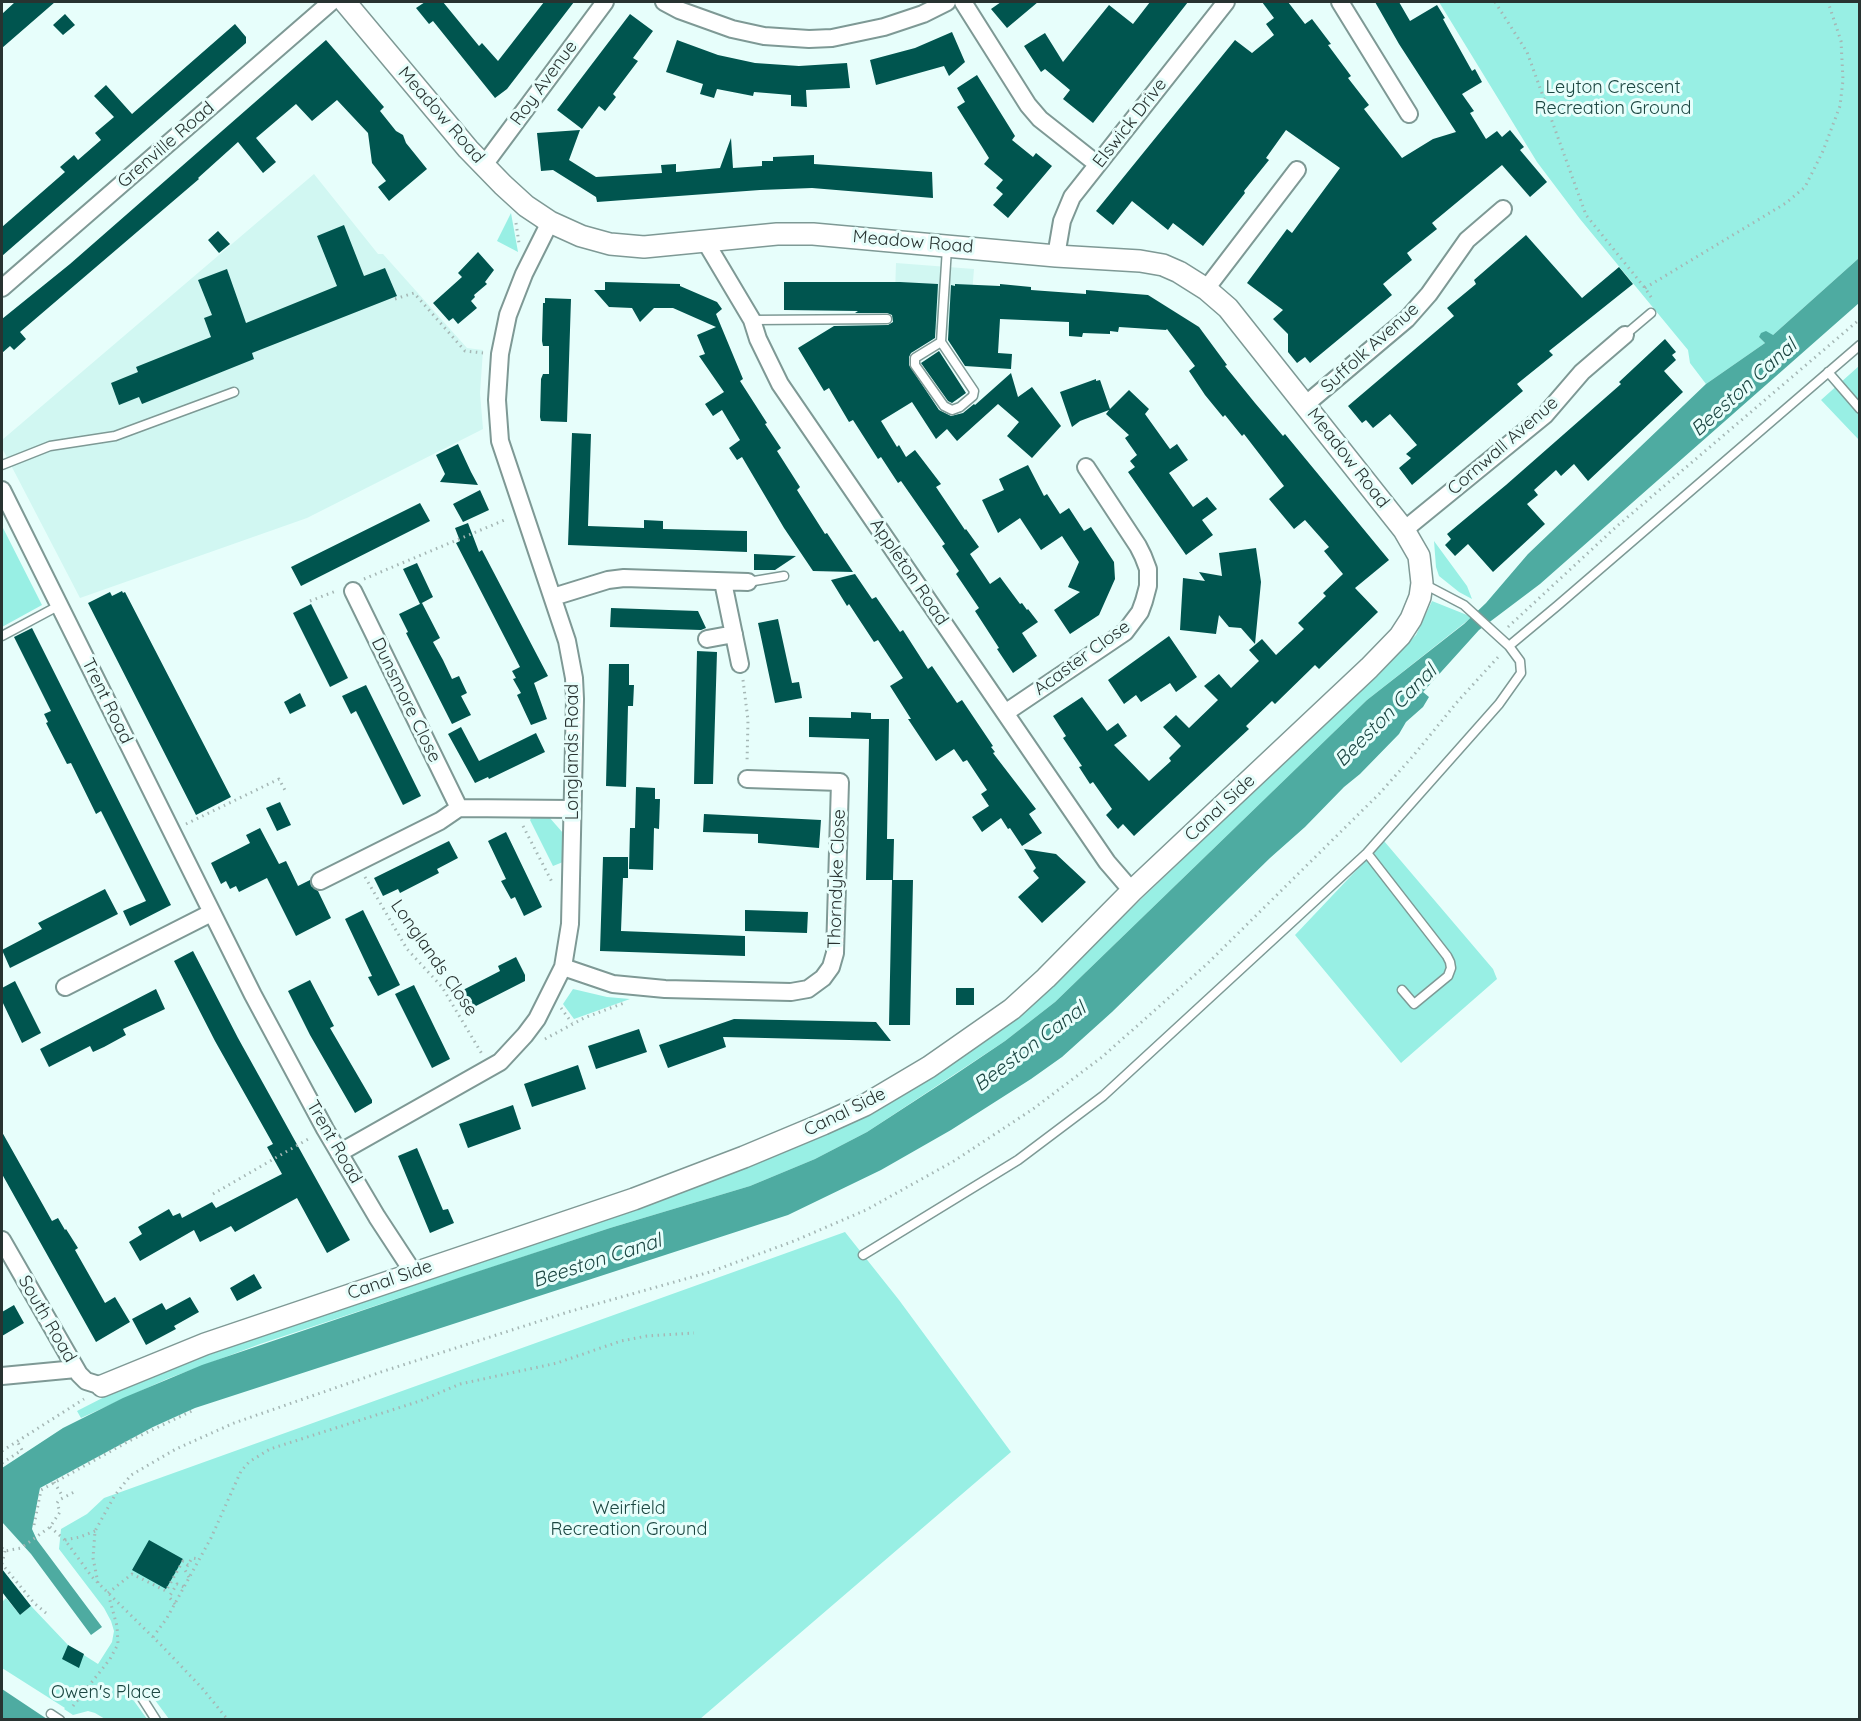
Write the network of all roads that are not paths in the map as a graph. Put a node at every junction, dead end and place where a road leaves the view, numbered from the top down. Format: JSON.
{"nodes":[{"id":1,"x":331,"y":2,"type":"edge"},
{"id":2,"x":345,"y":2,"type":"edge"},
{"id":3,"x":605,"y":2,"type":"edge"},
{"id":4,"x":664,"y":2,"type":"edge"},
{"id":5,"x":947,"y":2,"type":"edge"},
{"id":6,"x":963,"y":2,"type":"edge"},
{"id":7,"x":1226,"y":2,"type":"edge"},
{"id":8,"x":1340,"y":2,"type":"edge"},
{"id":9,"x":1409,"y":114,"type":"dead end"},
{"id":10,"x":1097,"y":164,"type":"junction"},
{"id":11,"x":484,"y":165,"type":"junction"},
{"id":12,"x":1297,"y":170,"type":"dead end"},
{"id":13,"x":1503,"y":209,"type":"dead end"},
{"id":14,"x":550,"y":222,"type":"junction"},
{"id":15,"x":705,"y":241,"type":"junction"},
{"id":16,"x":948,"y":245,"type":"junction"},
{"id":17,"x":1056,"y":256,"type":"junction"},
{"id":18,"x":2,"y":288,"type":"edge"},
{"id":19,"x":1206,"y":289,"type":"junction"},
{"id":20,"x":1651,"y":313,"type":"road end"},
{"id":21,"x":886,"y":319,"type":"dead end"},
{"id":22,"x":752,"y":320,"type":"junction"},
{"id":23,"x":1625,"y":335,"type":"joint"},
{"id":24,"x":941,"y":342,"type":"junction"},
{"id":25,"x":1860,"y":345,"type":"edge"},
{"id":26,"x":1828,"y":372,"type":"junction"},
{"id":27,"x":234,"y":392,"type":"dead end"},
{"id":28,"x":1305,"y":405,"type":"junction"},
{"id":29,"x":1860,"y":409,"type":"edge"},
{"id":30,"x":2,"y":465,"type":"edge"},
{"id":31,"x":1086,"y":468,"type":"dead end"},
{"id":32,"x":2,"y":490,"type":"edge"},
{"id":33,"x":1404,"y":530,"type":"junction"},
{"id":34,"x":784,"y":576,"type":"dead end"},
{"id":35,"x":723,"y":582,"type":"junction"},
{"id":36,"x":748,"y":582,"type":"joint"},
{"id":37,"x":1422,"y":583,"type":"junction"},
{"id":38,"x":351,"y":587,"type":"road end"},
{"id":39,"x":552,"y":597,"type":"junction"},
{"id":40,"x":60,"y":605,"type":"junction"},
{"id":41,"x":734,"y":634,"type":"junction"},
{"id":42,"x":2,"y":636,"type":"edge"},
{"id":43,"x":707,"y":639,"type":"dead end"},
{"id":44,"x":1509,"y":646,"type":"junction"},
{"id":45,"x":740,"y":664,"type":"road end"},
{"id":46,"x":1005,"y":713,"type":"junction"},
{"id":47,"x":747,"y":779,"type":"road end"},
{"id":48,"x":459,"y":808,"type":"junction"},
{"id":49,"x":573,"y":809,"type":"junction"},
{"id":50,"x":1367,"y":853,"type":"junction"},
{"id":51,"x":320,"y":881,"type":"dead end"},
{"id":52,"x":1132,"y":891,"type":"junction"},
{"id":53,"x":211,"y":913,"type":"junction"},
{"id":54,"x":563,"y":967,"type":"junction"},
{"id":55,"x":65,"y":987,"type":"dead end"},
{"id":56,"x":1402,"y":990,"type":"dead end"},
{"id":57,"x":339,"y":1152,"type":"junction"},
{"id":58,"x":2,"y":1240,"type":"edge"},
{"id":59,"x":863,"y":1255,"type":"dead end"},
{"id":60,"x":413,"y":1272,"type":"junction"},
{"id":61,"x":76,"y":1369,"type":"junction"},
{"id":62,"x":2,"y":1376,"type":"edge"},
{"id":63,"x":102,"y":1386,"type":"joint"},
{"id":64,"x":142,"y":1698,"type":"dead end"},
{"id":65,"x":51,"y":1714,"type":"dead end"},
{"id":66,"x":60,"y":1719,"type":"edge"},
{"id":67,"x":156,"y":1719,"type":"edge"}],
"edges":[{"from":1,"to":18,"type":"street","name":"Grenville Road"},
{"from":2,"to":11,"type":"street","name":"Meadow Road"},
{"from":3,"to":11,"type":"street","name":"Roy Avenue"},
{"from":4,"to":5,"type":"street"},
{"from":6,"to":10,"type":"street"},
{"from":7,"to":10,"type":"street","name":"Elswick Drive"},
{"from":8,"to":9,"type":"street"},
{"from":10,"to":17,"type":"street","name":"Elswick Drive"},
{"from":11,"to":14,"type":"street","name":"Meadow Road"},
{"from":12,"to":19,"type":"street"},
{"from":13,"to":28,"type":"street","name":"Suffolk Avenue"},
{"from":14,"to":15,"type":"street","name":"Meadow Road"},
{"from":14,"to":39,"type":"street","name":"Longlands Road"},
{"from":15,"to":16,"type":"street","name":"Meadow Road"},
{"from":15,"to":22,"type":"street","name":"Appleton Road"},
{"from":16,"to":17,"type":"street","name":"Meadow Road"},
{"from":16,"to":24,"type":"lane"},
{"from":17,"to":19,"type":"street","name":"Meadow Road"},
{"from":19,"to":28,"type":"street","name":"Meadow Road"},
{"from":20,"to":23,"type":"lane"},
{"from":21,"to":22,"type":"lane"},
{"from":22,"to":46,"type":"street","name":"Appleton Road"},
{"from":23,"to":33,"type":"street","name":"Cornwall Avenue"},
{"from":24,"to":24,"type":"lane"},
{"from":25,"to":26,"type":"lane"},
{"from":26,"to":29,"type":"lane"},
{"from":26,"to":44,"type":"lane"},
{"from":27,"to":30,"type":"lane"},
{"from":28,"to":33,"type":"street","name":"Meadow Road"},
{"from":31,"to":46,"type":"street","name":"Acaster Close"},
{"from":32,"to":40,"type":"street","name":"Trent Road"},
{"from":33,"to":37,"type":"street","name":"Meadow Road"},
{"from":34,"to":36,"type":"lane"},
{"from":35,"to":36,"type":"street"},
{"from":35,"to":39,"type":"street"},
{"from":35,"to":41,"type":"street"},
{"from":37,"to":44,"type":"lane"},
{"from":37,"to":52,"type":"street","name":"Canal Side"},
{"from":38,"to":48,"type":"street","name":"Dunsmore Close"},
{"from":39,"to":49,"type":"street","name":"Longlands Road"},
{"from":40,"to":42,"type":"lane"},
{"from":40,"to":53,"type":"street","name":"Trent Road"},
{"from":41,"to":43,"type":"street"},
{"from":41,"to":45,"type":"street"},
{"from":44,"to":50,"type":"lane"},
{"from":46,"to":52,"type":"street","name":"Appleton Road"},
{"from":47,"to":54,"type":"street","name":"Thorndyke Close"},
{"from":48,"to":49,"type":"street"},
{"from":48,"to":51,"type":"street"},
{"from":49,"to":54,"type":"street","name":"Longlands Road"},
{"from":50,"to":56,"type":"lane"},
{"from":50,"to":59,"type":"lane"},
{"from":52,"to":60,"type":"street","name":"Canal Side"},
{"from":53,"to":55,"type":"street"},
{"from":53,"to":57,"type":"street","name":"Trent Road"},
{"from":54,"to":57,"type":"street","name":"Longlands Road"},
{"from":57,"to":60,"type":"street","name":"Trent Road"},
{"from":58,"to":61,"type":"street","name":"South Road"},
{"from":60,"to":63,"type":"street","name":"Canal Side"},
{"from":61,"to":62,"type":"street"},
{"from":61,"to":63,"type":"street","name":"South Road"},
{"from":64,"to":67,"type":"lane"},
{"from":65,"to":66,"type":"lane"}]}
